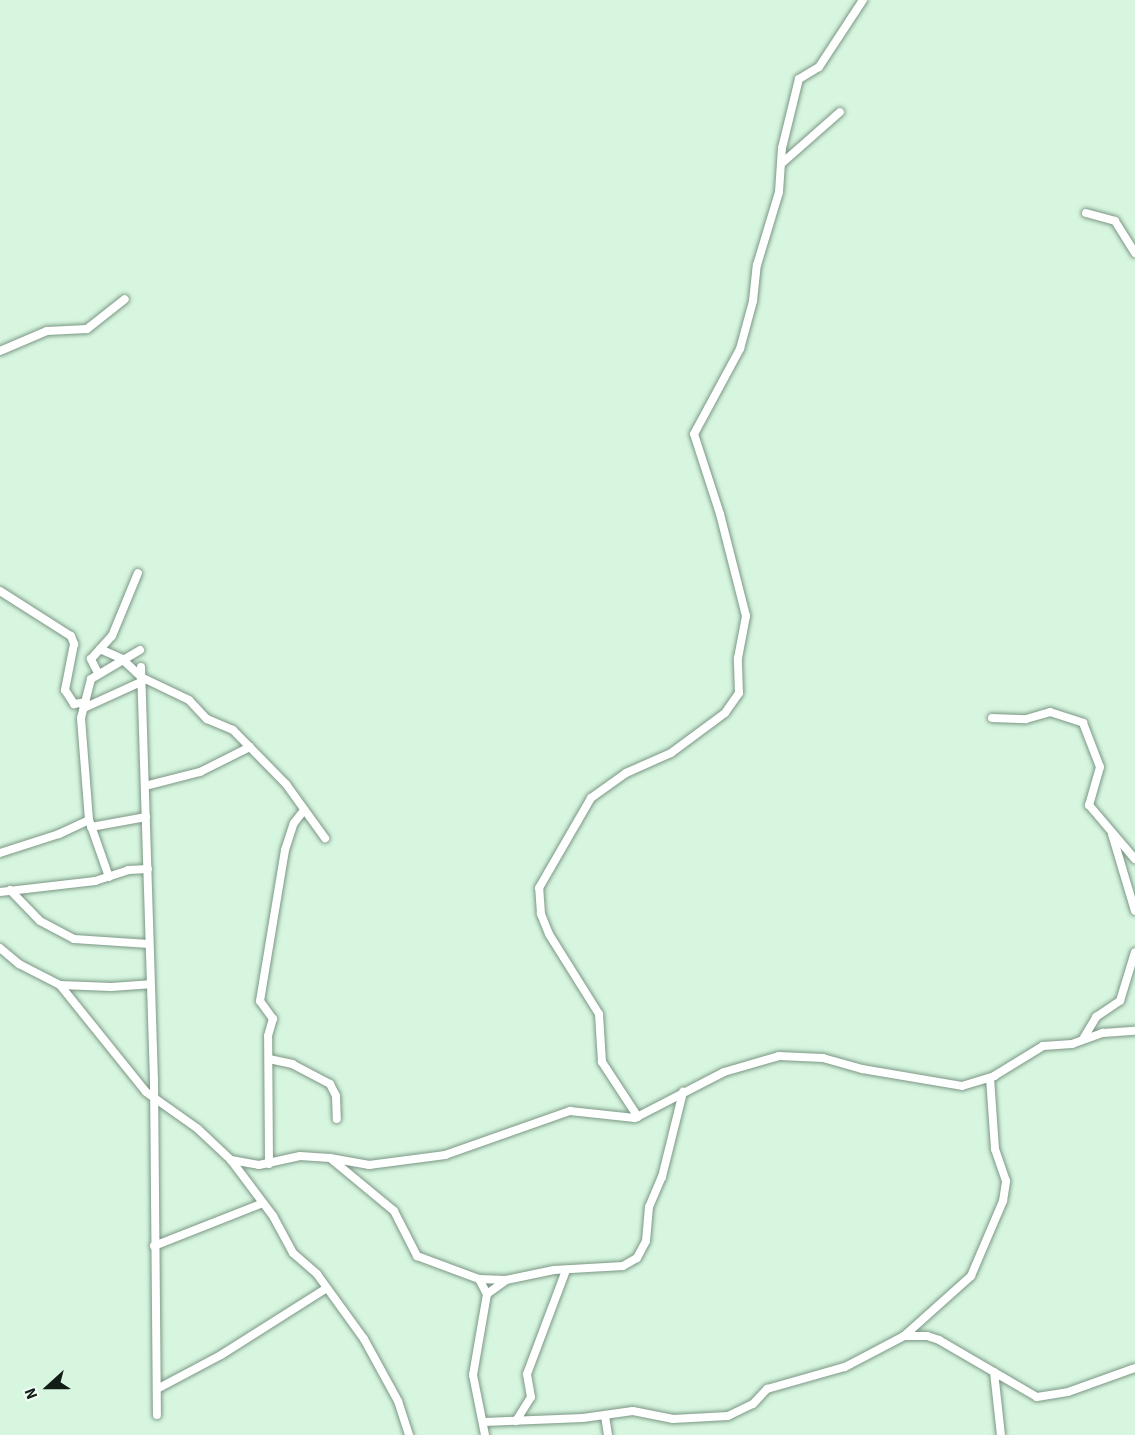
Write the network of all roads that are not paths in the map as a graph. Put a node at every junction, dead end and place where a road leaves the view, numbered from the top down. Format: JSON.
{"nodes":[{"id":1,"x":863,"y":0,"type":"edge"},
{"id":2,"x":840,"y":112,"type":"dead end"},
{"id":3,"x":782,"y":163,"type":"junction"},
{"id":4,"x":1086,"y":213,"type":"dead end"},
{"id":5,"x":1135,"y":253,"type":"edge"},
{"id":6,"x":125,"y":299,"type":"dead end"},
{"id":7,"x":0,"y":351,"type":"edge"},
{"id":8,"x":138,"y":573,"type":"dead end"},
{"id":9,"x":0,"y":591,"type":"edge"},
{"id":10,"x":100,"y":649,"type":"junction"},
{"id":11,"x":140,"y":650,"type":"dead end"},
{"id":12,"x":122,"y":659,"type":"junction"},
{"id":13,"x":141,"y":667,"type":"dead end"},
{"id":14,"x":98,"y":673,"type":"junction"},
{"id":15,"x":141,"y":680,"type":"junction"},
{"id":16,"x":85,"y":705,"type":"junction"},
{"id":17,"x":992,"y":718,"type":"dead end"},
{"id":18,"x":250,"y":747,"type":"junction"},
{"id":19,"x":145,"y":786,"type":"junction"},
{"id":20,"x":304,"y":810,"type":"junction"},
{"id":21,"x":146,"y":817,"type":"junction"},
{"id":22,"x":90,"y":823,"type":"junction"},
{"id":23,"x":1111,"y":831,"type":"junction"},
{"id":24,"x":325,"y":838,"type":"dead end"},
{"id":25,"x":0,"y":853,"type":"edge"},
{"id":26,"x":1135,"y":859,"type":"edge"},
{"id":27,"x":148,"y":869,"type":"junction"},
{"id":28,"x":109,"y":878,"type":"junction"},
{"id":29,"x":10,"y":890,"type":"junction"},
{"id":30,"x":0,"y":892,"type":"edge"},
{"id":31,"x":1135,"y":911,"type":"edge"},
{"id":32,"x":149,"y":944,"type":"junction"},
{"id":33,"x":0,"y":948,"type":"edge"},
{"id":34,"x":1135,"y":952,"type":"edge"},
{"id":35,"x":60,"y":984,"type":"junction"},
{"id":36,"x":150,"y":984,"type":"junction"},
{"id":37,"x":1135,"y":1031,"type":"edge"},
{"id":38,"x":1083,"y":1039,"type":"junction"},
{"id":39,"x":269,"y":1059,"type":"junction"},
{"id":40,"x":990,"y":1078,"type":"junction"},
{"id":41,"x":683,"y":1092,"type":"junction"},
{"id":42,"x":153,"y":1098,"type":"junction"},
{"id":43,"x":638,"y":1117,"type":"junction"},
{"id":44,"x":337,"y":1119,"type":"dead end"},
{"id":45,"x":330,"y":1158,"type":"junction"},
{"id":46,"x":231,"y":1160,"type":"junction"},
{"id":47,"x":268,"y":1164,"type":"junction"},
{"id":48,"x":262,"y":1203,"type":"junction"},
{"id":49,"x":154,"y":1246,"type":"junction"},
{"id":50,"x":566,"y":1270,"type":"junction"},
{"id":51,"x":479,"y":1279,"type":"junction"},
{"id":52,"x":506,"y":1280,"type":"junction"},
{"id":53,"x":327,"y":1288,"type":"junction"},
{"id":54,"x":487,"y":1294,"type":"junction"},
{"id":55,"x":904,"y":1336,"type":"junction"},
{"id":56,"x":1135,"y":1368,"type":"edge"},
{"id":57,"x":994,"y":1371,"type":"junction"},
{"id":58,"x":157,"y":1389,"type":"junction"},
{"id":59,"x":157,"y":1415,"type":"dead end"},
{"id":60,"x":605,"y":1416,"type":"junction"},
{"id":61,"x":516,"y":1421,"type":"junction"},
{"id":62,"x":484,"y":1422,"type":"junction"},
{"id":63,"x":409,"y":1435,"type":"edge"},
{"id":64,"x":485,"y":1435,"type":"edge"},
{"id":65,"x":608,"y":1435,"type":"edge"},
{"id":66,"x":1001,"y":1435,"type":"edge"}],
"edges":[{"from":1,"to":3,"type":"street"},
{"from":2,"to":3,"type":"street"},
{"from":3,"to":43,"type":"street"},
{"from":4,"to":5,"type":"street"},
{"from":6,"to":7,"type":"street"},
{"from":8,"to":10,"type":"street"},
{"from":9,"to":16,"type":"street"},
{"from":10,"to":12,"type":"street"},
{"from":10,"to":14,"type":"street"},
{"from":11,"to":12,"type":"street"},
{"from":12,"to":14,"type":"street"},
{"from":12,"to":15,"type":"street"},
{"from":13,"to":15,"type":"street"},
{"from":14,"to":16,"type":"street"},
{"from":15,"to":16,"type":"street"},
{"from":15,"to":18,"type":"street"},
{"from":15,"to":19,"type":"street"},
{"from":16,"to":22,"type":"street"},
{"from":17,"to":23,"type":"street"},
{"from":18,"to":19,"type":"street"},
{"from":18,"to":20,"type":"street"},
{"from":19,"to":21,"type":"street"},
{"from":20,"to":24,"type":"street"},
{"from":20,"to":39,"type":"street"},
{"from":21,"to":22,"type":"street"},
{"from":21,"to":27,"type":"street"},
{"from":22,"to":25,"type":"street"},
{"from":22,"to":28,"type":"street"},
{"from":23,"to":26,"type":"street"},
{"from":23,"to":31,"type":"street"},
{"from":27,"to":28,"type":"street"},
{"from":27,"to":32,"type":"street"},
{"from":28,"to":29,"type":"street"},
{"from":29,"to":30,"type":"street"},
{"from":29,"to":32,"type":"street"},
{"from":32,"to":36,"type":"street"},
{"from":33,"to":35,"type":"street"},
{"from":34,"to":38,"type":"street"},
{"from":35,"to":36,"type":"street"},
{"from":35,"to":42,"type":"street"},
{"from":36,"to":42,"type":"street"},
{"from":37,"to":38,"type":"street"},
{"from":38,"to":40,"type":"street"},
{"from":39,"to":44,"type":"street"},
{"from":39,"to":47,"type":"street"},
{"from":40,"to":41,"type":"street"},
{"from":40,"to":55,"type":"street"},
{"from":41,"to":43,"type":"street"},
{"from":41,"to":50,"type":"street"},
{"from":42,"to":46,"type":"street"},
{"from":42,"to":49,"type":"street"},
{"from":43,"to":45,"type":"street"},
{"from":45,"to":47,"type":"street"},
{"from":45,"to":51,"type":"street"},
{"from":46,"to":47,"type":"street"},
{"from":46,"to":48,"type":"street"},
{"from":48,"to":49,"type":"street"},
{"from":48,"to":53,"type":"street"},
{"from":49,"to":58,"type":"street"},
{"from":50,"to":52,"type":"street"},
{"from":50,"to":61,"type":"street"},
{"from":51,"to":52,"type":"street"},
{"from":51,"to":54,"type":"street"},
{"from":52,"to":54,"type":"street"},
{"from":53,"to":58,"type":"street"},
{"from":53,"to":63,"type":"street"},
{"from":54,"to":62,"type":"street"},
{"from":55,"to":57,"type":"street"},
{"from":55,"to":60,"type":"street"},
{"from":56,"to":57,"type":"street"},
{"from":57,"to":66,"type":"street"},
{"from":58,"to":59,"type":"street"},
{"from":60,"to":61,"type":"street"},
{"from":60,"to":65,"type":"street"},
{"from":61,"to":62,"type":"street"},
{"from":62,"to":64,"type":"street"}]}
